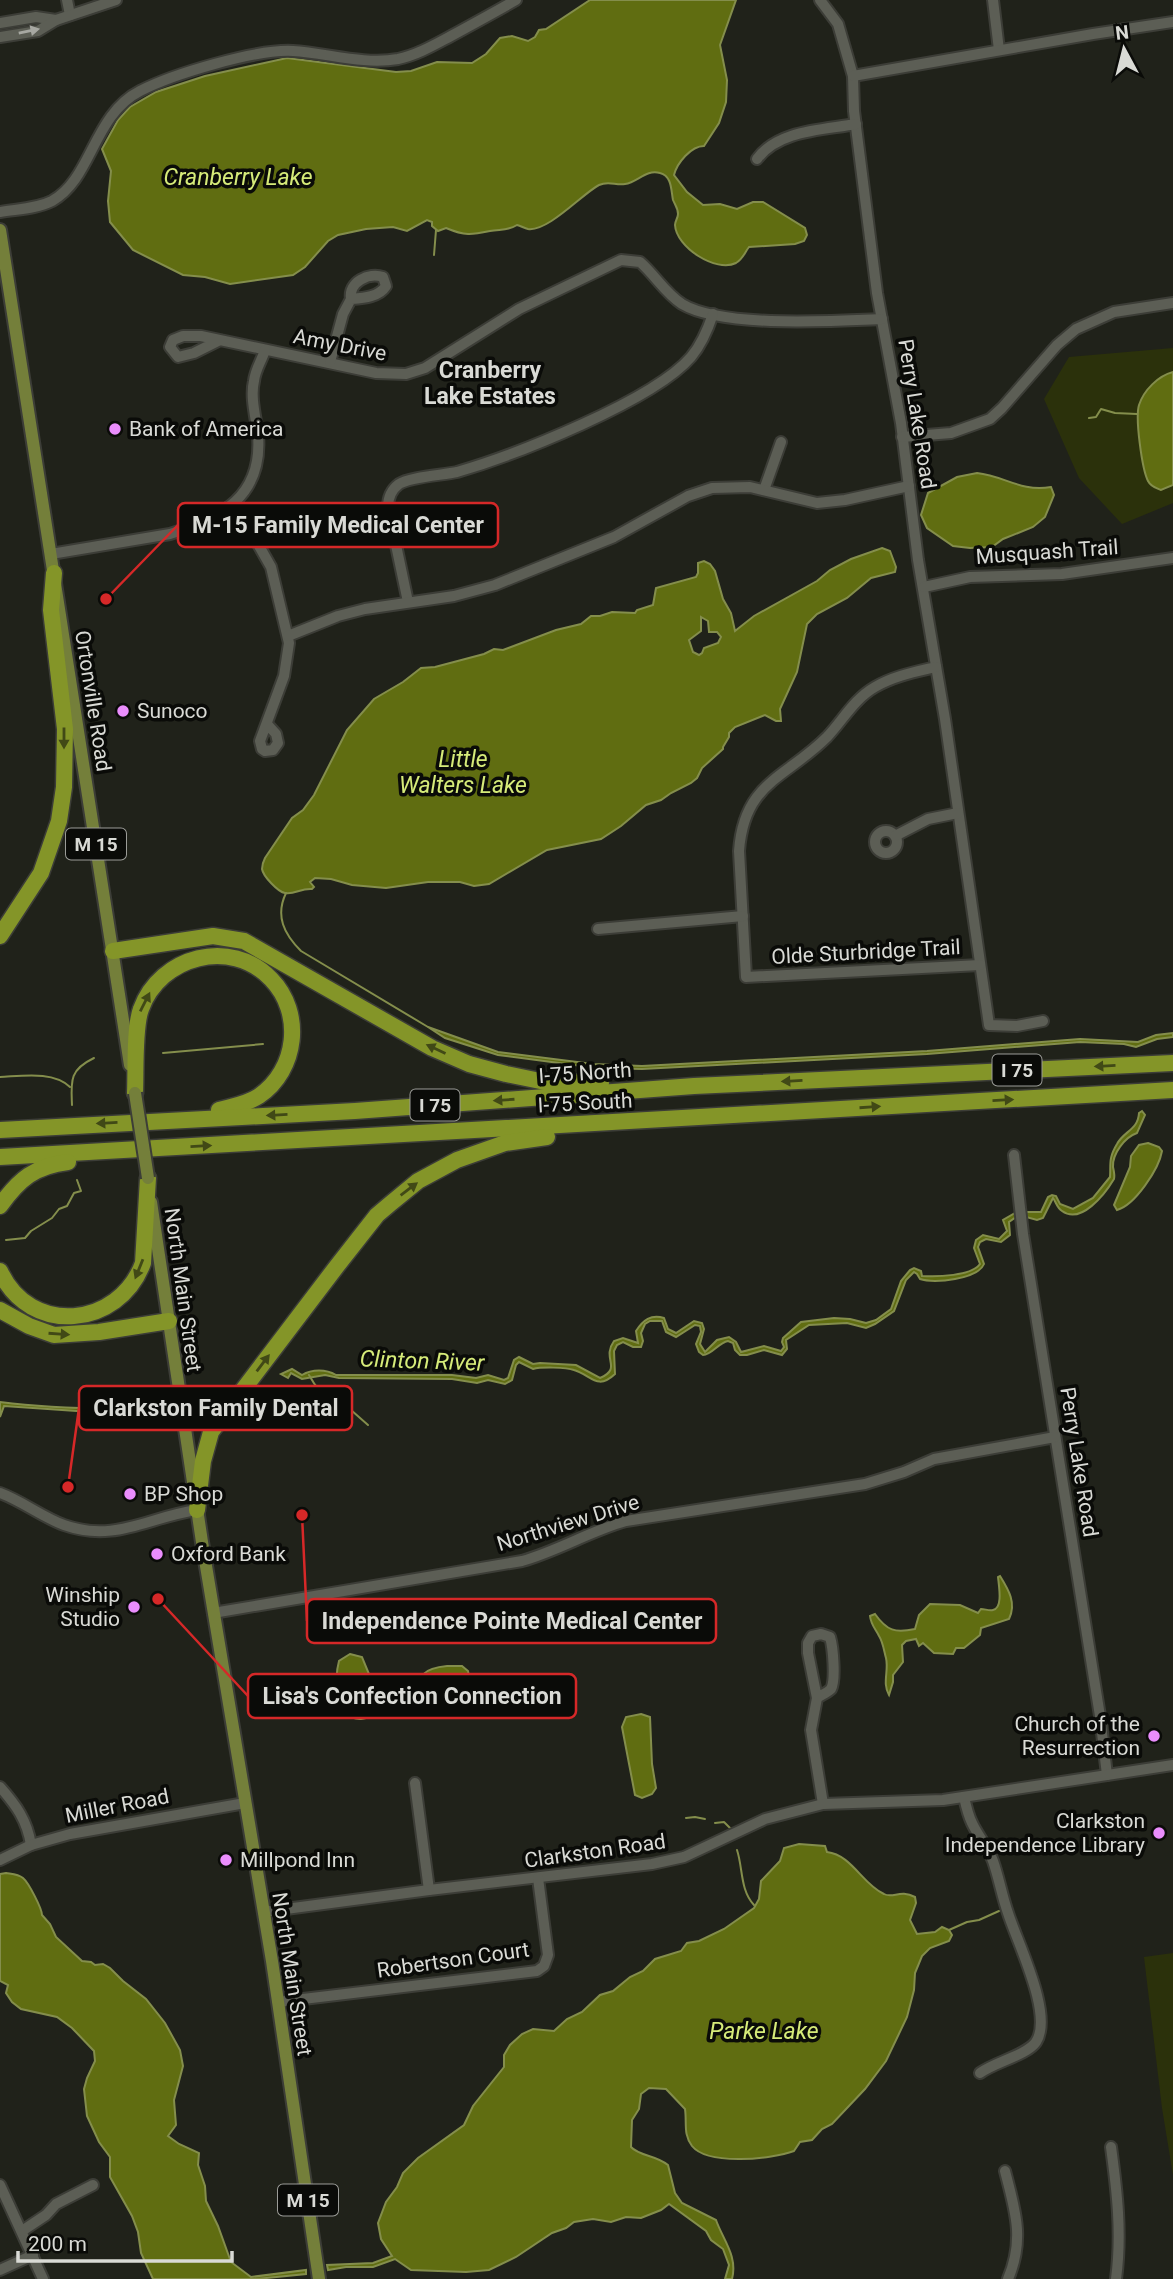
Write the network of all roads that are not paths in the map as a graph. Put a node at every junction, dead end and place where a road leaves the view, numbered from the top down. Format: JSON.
{"nodes":[{"id":1,"x":67,"y":0,"type":"edge"},
{"id":2,"x":116,"y":0,"type":"edge"},
{"id":3,"x":516,"y":0,"type":"edge"},
{"id":4,"x":820,"y":0,"type":"edge"},
{"id":5,"x":993,"y":0,"type":"edge"},
{"id":6,"x":70,"y":15,"type":"junction"},
{"id":7,"x":56,"y":20,"type":"junction"},
{"id":8,"x":1173,"y":22,"type":"edge"},
{"id":9,"x":0,"y":23,"type":"edge"},
{"id":10,"x":0,"y":37,"type":"edge"},
{"id":11,"x":999,"y":50,"type":"junction"},
{"id":12,"x":853,"y":76,"type":"junction"},
{"id":13,"x":856,"y":124,"type":"junction"},
{"id":14,"x":757,"y":159,"type":"dead end"},
{"id":15,"x":0,"y":212,"type":"edge"},
{"id":16,"x":0,"y":230,"type":"edge"},
{"id":17,"x":351,"y":299,"type":"dead end"},
{"id":18,"x":1173,"y":303,"type":"edge"},
{"id":19,"x":713,"y":314,"type":"junction"},
{"id":20,"x":882,"y":319,"type":"junction"},
{"id":21,"x":220,"y":340,"type":"dead end"},
{"id":22,"x":265,"y":350,"type":"junction"},
{"id":23,"x":330,"y":362,"type":"junction"},
{"id":24,"x":902,"y":437,"type":"junction"},
{"id":25,"x":781,"y":442,"type":"dead end"},
{"id":26,"x":909,"y":486,"type":"junction"},
{"id":27,"x":764,"y":490,"type":"junction"},
{"id":28,"x":229,"y":507,"type":"junction"},
{"id":29,"x":51,"y":554,"type":"junction"},
{"id":30,"x":1173,"y":558,"type":"edge"},
{"id":31,"x":54,"y":573,"type":"junction"},
{"id":32,"x":924,"y":587,"type":"junction"},
{"id":33,"x":408,"y":602,"type":"junction"},
{"id":34,"x":288,"y":636,"type":"junction"},
{"id":35,"x":936,"y":667,"type":"junction"},
{"id":36,"x":267,"y":724,"type":"dead end"},
{"id":37,"x":958,"y":813,"type":"junction"},
{"id":38,"x":895,"y":836,"type":"dead end"},
{"id":39,"x":743,"y":916,"type":"junction"},
{"id":40,"x":598,"y":929,"type":"dead end"},
{"id":41,"x":0,"y":936,"type":"edge"},
{"id":42,"x":113,"y":951,"type":"junction"},
{"id":43,"x":980,"y":965,"type":"junction"},
{"id":44,"x":1043,"y":1021,"type":"dead end"},
{"id":45,"x":1173,"y":1063,"type":"edge"},
{"id":46,"x":694,"y":1086,"type":"junction"},
{"id":47,"x":1173,"y":1090,"type":"edge"},
{"id":48,"x":135,"y":1093,"type":"junction"},
{"id":49,"x":726,"y":1116,"type":"junction"},
{"id":50,"x":175,"y":1119,"type":"junction"},
{"id":51,"x":0,"y":1130,"type":"edge"},
{"id":52,"x":124,"y":1149,"type":"junction"},
{"id":53,"x":1014,"y":1155,"type":"dead end"},
{"id":54,"x":0,"y":1157,"type":"edge"},
{"id":55,"x":148,"y":1178,"type":"junction"},
{"id":56,"x":0,"y":1206,"type":"edge"},
{"id":57,"x":0,"y":1271,"type":"edge"},
{"id":58,"x":0,"y":1310,"type":"edge"},
{"id":59,"x":169,"y":1321,"type":"junction"},
{"id":60,"x":1055,"y":1437,"type":"junction"},
{"id":61,"x":0,"y":1493,"type":"edge"},
{"id":62,"x":197,"y":1510,"type":"junction"},
{"id":63,"x":213,"y":1613,"type":"junction"},
{"id":64,"x":817,"y":1698,"type":"junction"},
{"id":65,"x":1173,"y":1765,"type":"edge"},
{"id":66,"x":1107,"y":1775,"type":"junction"},
{"id":67,"x":415,"y":1783,"type":"dead end"},
{"id":68,"x":0,"y":1787,"type":"edge"},
{"id":69,"x":964,"y":1797,"type":"junction"},
{"id":70,"x":245,"y":1802,"type":"junction"},
{"id":71,"x":823,"y":1804,"type":"junction"},
{"id":72,"x":32,"y":1845,"type":"junction"},
{"id":73,"x":0,"y":1860,"type":"edge"},
{"id":74,"x":538,"y":1878,"type":"junction"},
{"id":75,"x":429,"y":1890,"type":"junction"},
{"id":76,"x":263,"y":1912,"type":"junction"},
{"id":77,"x":278,"y":2002,"type":"junction"},
{"id":78,"x":980,"y":2073,"type":"dead end"},
{"id":79,"x":1111,"y":2147,"type":"dead end"},
{"id":80,"x":1005,"y":2171,"type":"dead end"},
{"id":81,"x":0,"y":2185,"type":"edge"},
{"id":82,"x":93,"y":2185,"type":"dead end"},
{"id":83,"x":22,"y":2231,"type":"junction"},
{"id":84,"x":33,"y":2255,"type":"junction"},
{"id":85,"x":0,"y":2270,"type":"edge"},
{"id":86,"x":43,"y":2279,"type":"edge"},
{"id":87,"x":320,"y":2279,"type":"edge"},
{"id":88,"x":1009,"y":2279,"type":"edge"},
{"id":89,"x":1116,"y":2279,"type":"edge"}],
"edges":[{"from":1,"to":6,"type":"street"},
{"from":2,"to":6,"type":"street"},
{"from":3,"to":15,"type":"street"},
{"from":4,"to":12,"type":"street","name":"Perry Lake Road"},
{"from":5,"to":11,"type":"street"},
{"from":6,"to":7,"type":"street"},
{"from":7,"to":9,"type":"street"},
{"from":10,"to":7,"type":"street","one_way":true},
{"from":8,"to":11,"type":"street"},
{"from":11,"to":12,"type":"street"},
{"from":12,"to":13,"type":"street","name":"Perry Lake Road"},
{"from":13,"to":14,"type":"street"},
{"from":13,"to":20,"type":"street","name":"Perry Lake Road"},
{"from":16,"to":29,"type":"main road","name":"Ortonville Road","number":"M 15"},
{"from":17,"to":23,"type":"street"},
{"from":18,"to":24,"type":"street"},
{"from":19,"to":20,"type":"street","name":"Amy Drive"},
{"from":19,"to":23,"type":"street","name":"Amy Drive"},
{"from":19,"to":33,"type":"street"},
{"from":20,"to":24,"type":"street","name":"Perry Lake Road"},
{"from":21,"to":22,"type":"street"},
{"from":22,"to":23,"type":"street","name":"Amy Drive"},
{"from":22,"to":28,"type":"street","name":"Amy Drive"},
{"from":24,"to":26,"type":"street","name":"Perry Lake Road"},
{"from":25,"to":27,"type":"street"},
{"from":26,"to":27,"type":"street"},
{"from":26,"to":32,"type":"street","name":"Perry Lake Road"},
{"from":27,"to":33,"type":"street"},
{"from":28,"to":29,"type":"street","name":"Amy Drive"},
{"from":28,"to":34,"type":"street"},
{"from":29,"to":31,"type":"main road","name":"Ortonville Road","number":"M 15"},
{"from":30,"to":32,"type":"street","name":"Musquash Trail"},
{"from":31,"to":41,"type":"highway","one_way":true},
{"from":31,"to":42,"type":"main road","name":"Ortonville Road","number":"M 15"},
{"from":32,"to":35,"type":"street","name":"Perry Lake Road"},
{"from":33,"to":34,"type":"street"},
{"from":34,"to":36,"type":"street"},
{"from":35,"to":37,"type":"street","name":"Perry Lake Road"},
{"from":35,"to":39,"type":"street","name":"Olde Sturbridge Trail"},
{"from":37,"to":38,"type":"street"},
{"from":37,"to":43,"type":"street","name":"Perry Lake Road"},
{"from":39,"to":40,"type":"street"},
{"from":39,"to":43,"type":"street","name":"Olde Sturbridge Trail"},
{"from":46,"to":42,"type":"highway","one_way":true},
{"from":42,"to":48,"type":"main road","name":"Ortonville Road","number":"M 15"},
{"from":43,"to":44,"type":"street","name":"Perry Lake Road"},
{"from":45,"to":46,"type":"highway","name":"I-75 North","number":"I 75","one_way":true},
{"from":46,"to":50,"type":"highway","name":"I-75 North","number":"I 75","one_way":true},
{"from":49,"to":47,"type":"highway","name":"I-75 South","number":"I 75","one_way":true},
{"from":48,"to":50,"type":"highway","one_way":true},
{"from":48,"to":55,"type":"main road","name":"Ortonville Road","number":"M 15","bridge":true},
{"from":52,"to":49,"type":"highway","name":"I-75 South","number":"I 75","one_way":true},
{"from":62,"to":49,"type":"highway","one_way":true},
{"from":50,"to":51,"type":"highway","name":"I-75 North","number":"I 75","one_way":true},
{"from":52,"to":54,"type":"highway","name":"I-75 South","number":"I 75"},
{"from":52,"to":56,"type":"highway"},
{"from":53,"to":60,"type":"street","name":"Perry Lake Road"},
{"from":55,"to":57,"type":"highway","one_way":true},
{"from":55,"to":59,"type":"main road","name":"North Main Street","number":"M 15"},
{"from":58,"to":59,"type":"highway","one_way":true},
{"from":59,"to":62,"type":"main road","name":"North Main Street","number":"M 15"},
{"from":60,"to":63,"type":"street","name":"Northview Drive"},
{"from":60,"to":66,"type":"street","name":"Perry Lake Road"},
{"from":61,"to":62,"type":"street"},
{"from":62,"to":63,"type":"main road","name":"North Main Street","number":"M 15"},
{"from":63,"to":70,"type":"main road","name":"North Main Street","number":"M 15"},
{"from":64,"to":64,"type":"street"},
{"from":64,"to":71,"type":"street"},
{"from":65,"to":66,"type":"street","name":"Clarkston Road"},
{"from":66,"to":69,"type":"street","name":"Clarkston Road"},
{"from":67,"to":75,"type":"street"},
{"from":68,"to":72,"type":"street"},
{"from":69,"to":71,"type":"street","name":"Clarkston Road"},
{"from":69,"to":78,"type":"street"},
{"from":70,"to":72,"type":"street","name":"Miller Road"},
{"from":70,"to":76,"type":"main road","name":"North Main Street","number":"M 15"},
{"from":71,"to":74,"type":"street","name":"Clarkston Road"},
{"from":72,"to":73,"type":"street","name":"Miller Road"},
{"from":74,"to":75,"type":"street","name":"Clarkston Road"},
{"from":74,"to":77,"type":"street","name":"Robertson Court"},
{"from":75,"to":76,"type":"street","name":"Clarkston Road"},
{"from":76,"to":77,"type":"main road","name":"North Main Street","number":"M 15"},
{"from":77,"to":87,"type":"main road","name":"North Main Street","number":"M 15"},
{"from":79,"to":89,"type":"street"},
{"from":80,"to":88,"type":"street"},
{"from":81,"to":83,"type":"street"},
{"from":82,"to":83,"type":"street"},
{"from":83,"to":84,"type":"street"},
{"from":84,"to":85,"type":"street"},
{"from":84,"to":86,"type":"street"}]}
